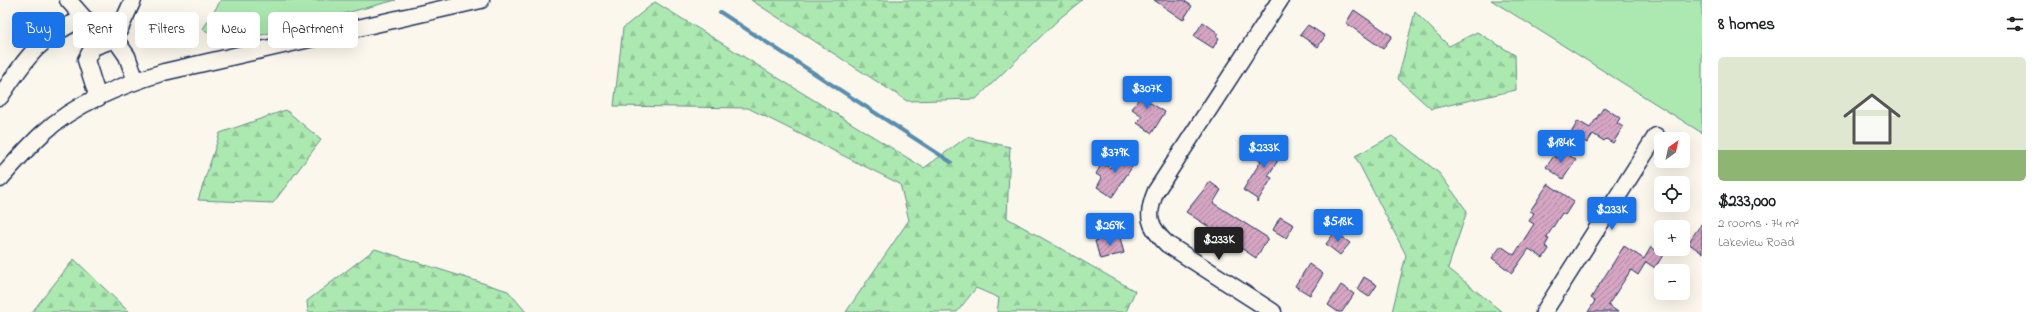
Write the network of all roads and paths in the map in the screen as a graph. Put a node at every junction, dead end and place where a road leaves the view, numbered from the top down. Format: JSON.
{"nodes":[{"id":1,"x":68,"y":0,"type":"edge"},
{"id":2,"x":133,"y":0,"type":"edge"},
{"id":3,"x":481,"y":0,"type":"edge"},
{"id":4,"x":1280,"y":0,"type":"edge"},
{"id":5,"x":432,"y":6,"type":"edge"},
{"id":6,"x":79,"y":12,"type":"edge"},
{"id":7,"x":127,"y":13,"type":"edge"},
{"id":8,"x":73,"y":23,"type":"edge"},
{"id":9,"x":92,"y":48,"type":"edge"},
{"id":10,"x":121,"y":48,"type":"edge"},
{"id":11,"x":136,"y":81,"type":"junction"},
{"id":12,"x":0,"y":97,"type":"edge"},
{"id":13,"x":98,"y":98,"type":"junction"},
{"id":14,"x":1654,"y":139,"type":"edge"},
{"id":15,"x":0,"y":178,"type":"edge"},
{"id":16,"x":1273,"y":312,"type":"edge"},
{"id":17,"x":1544,"y":312,"type":"edge"}],
"edges":[{"from":1,"to":6,"type":"street"},
{"from":2,"to":7,"type":"street"},
{"from":3,"to":5,"type":"street"},
{"from":4,"to":16,"type":"street"},
{"from":5,"to":11,"type":"street"},
{"from":8,"to":12,"type":"street"},
{"from":9,"to":13,"type":"street"},
{"from":10,"to":11,"type":"street"},
{"from":11,"to":13,"type":"street"},
{"from":13,"to":15,"type":"street"},
{"from":14,"to":17,"type":"street"}]}
